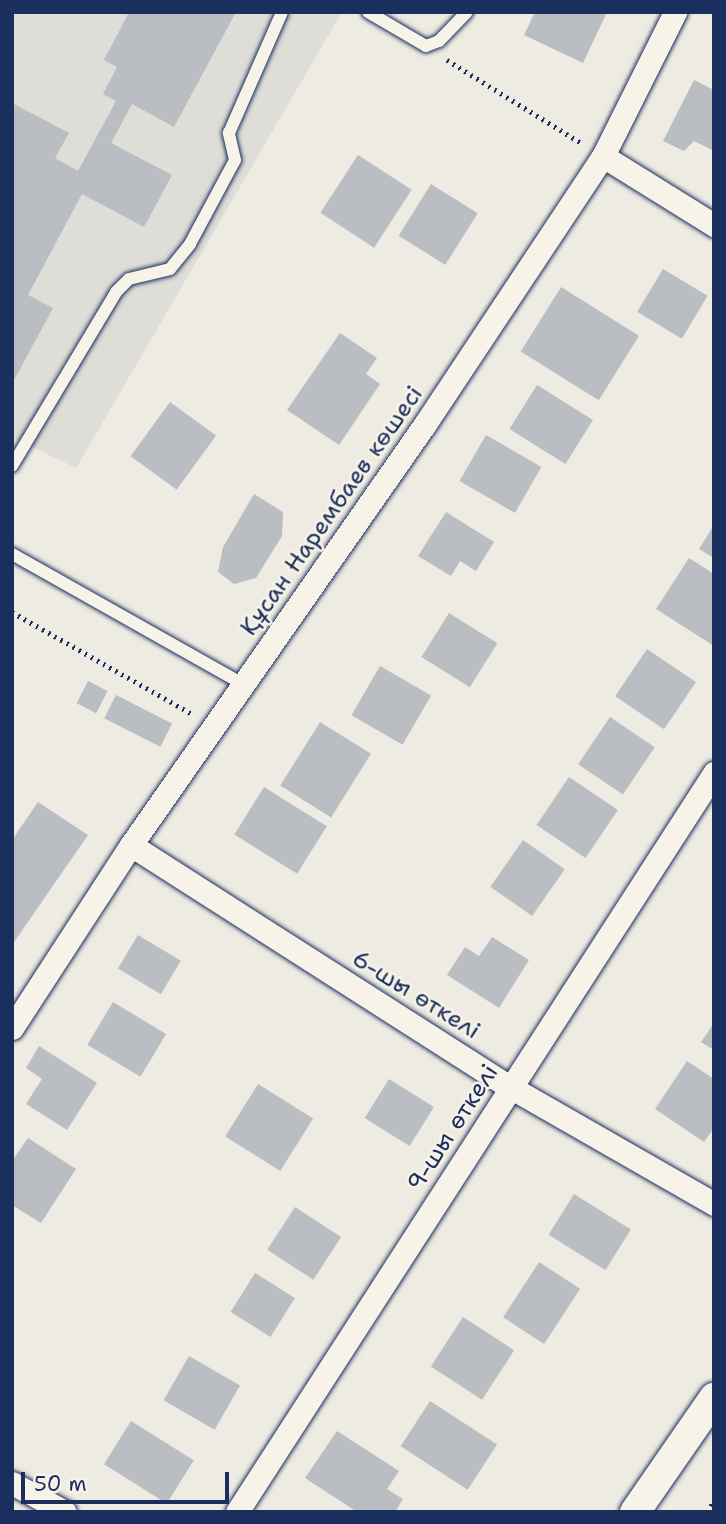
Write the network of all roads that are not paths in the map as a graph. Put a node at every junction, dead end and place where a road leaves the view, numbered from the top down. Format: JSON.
{"nodes":[{"id":1,"x":282,"y":12,"type":"edge"},
{"id":2,"x":368,"y":12,"type":"edge"},
{"id":3,"x":467,"y":12,"type":"edge"},
{"id":4,"x":675,"y":12,"type":"edge"},
{"id":5,"x":603,"y":156,"type":"junction"},
{"id":6,"x":714,"y":225,"type":"edge"},
{"id":7,"x":12,"y":466,"type":"edge"},
{"id":8,"x":12,"y":554,"type":"edge"},
{"id":9,"x":243,"y":684,"type":"junction"},
{"id":10,"x":714,"y":773,"type":"edge"},
{"id":11,"x":131,"y":845,"type":"junction"},
{"id":12,"x":12,"y":1028,"type":"edge"},
{"id":13,"x":510,"y":1087,"type":"junction"},
{"id":14,"x":714,"y":1203,"type":"edge"},
{"id":15,"x":714,"y":1398,"type":"edge"},
{"id":16,"x":12,"y":1483,"type":"edge"},
{"id":17,"x":65,"y":1512,"type":"edge"},
{"id":18,"x":237,"y":1512,"type":"edge"},
{"id":19,"x":635,"y":1512,"type":"edge"}],
"edges":[{"from":1,"to":7,"type":"lane"},
{"from":2,"to":3,"type":"lane"},
{"from":4,"to":5,"type":"street","name":"Құсан Нарембаев көшесі"},
{"from":5,"to":6,"type":"street"},
{"from":5,"to":9,"type":"street","name":"Құсан Нарембаев көшесі"},
{"from":8,"to":9,"type":"lane"},
{"from":9,"to":11,"type":"street","name":"Құсан Нарембаев көшесі"},
{"from":10,"to":13,"type":"street","name":"9-шы өткелі"},
{"from":11,"to":12,"type":"street","name":"Құсан Нарембаев көшесі"},
{"from":11,"to":13,"type":"street","name":"6-шы өткелі"},
{"from":13,"to":14,"type":"street","name":"6-шы өткелі"},
{"from":13,"to":18,"type":"street","name":"9-шы өткелі"},
{"from":15,"to":19,"type":"street"},
{"from":16,"to":17,"type":"street"}]}
